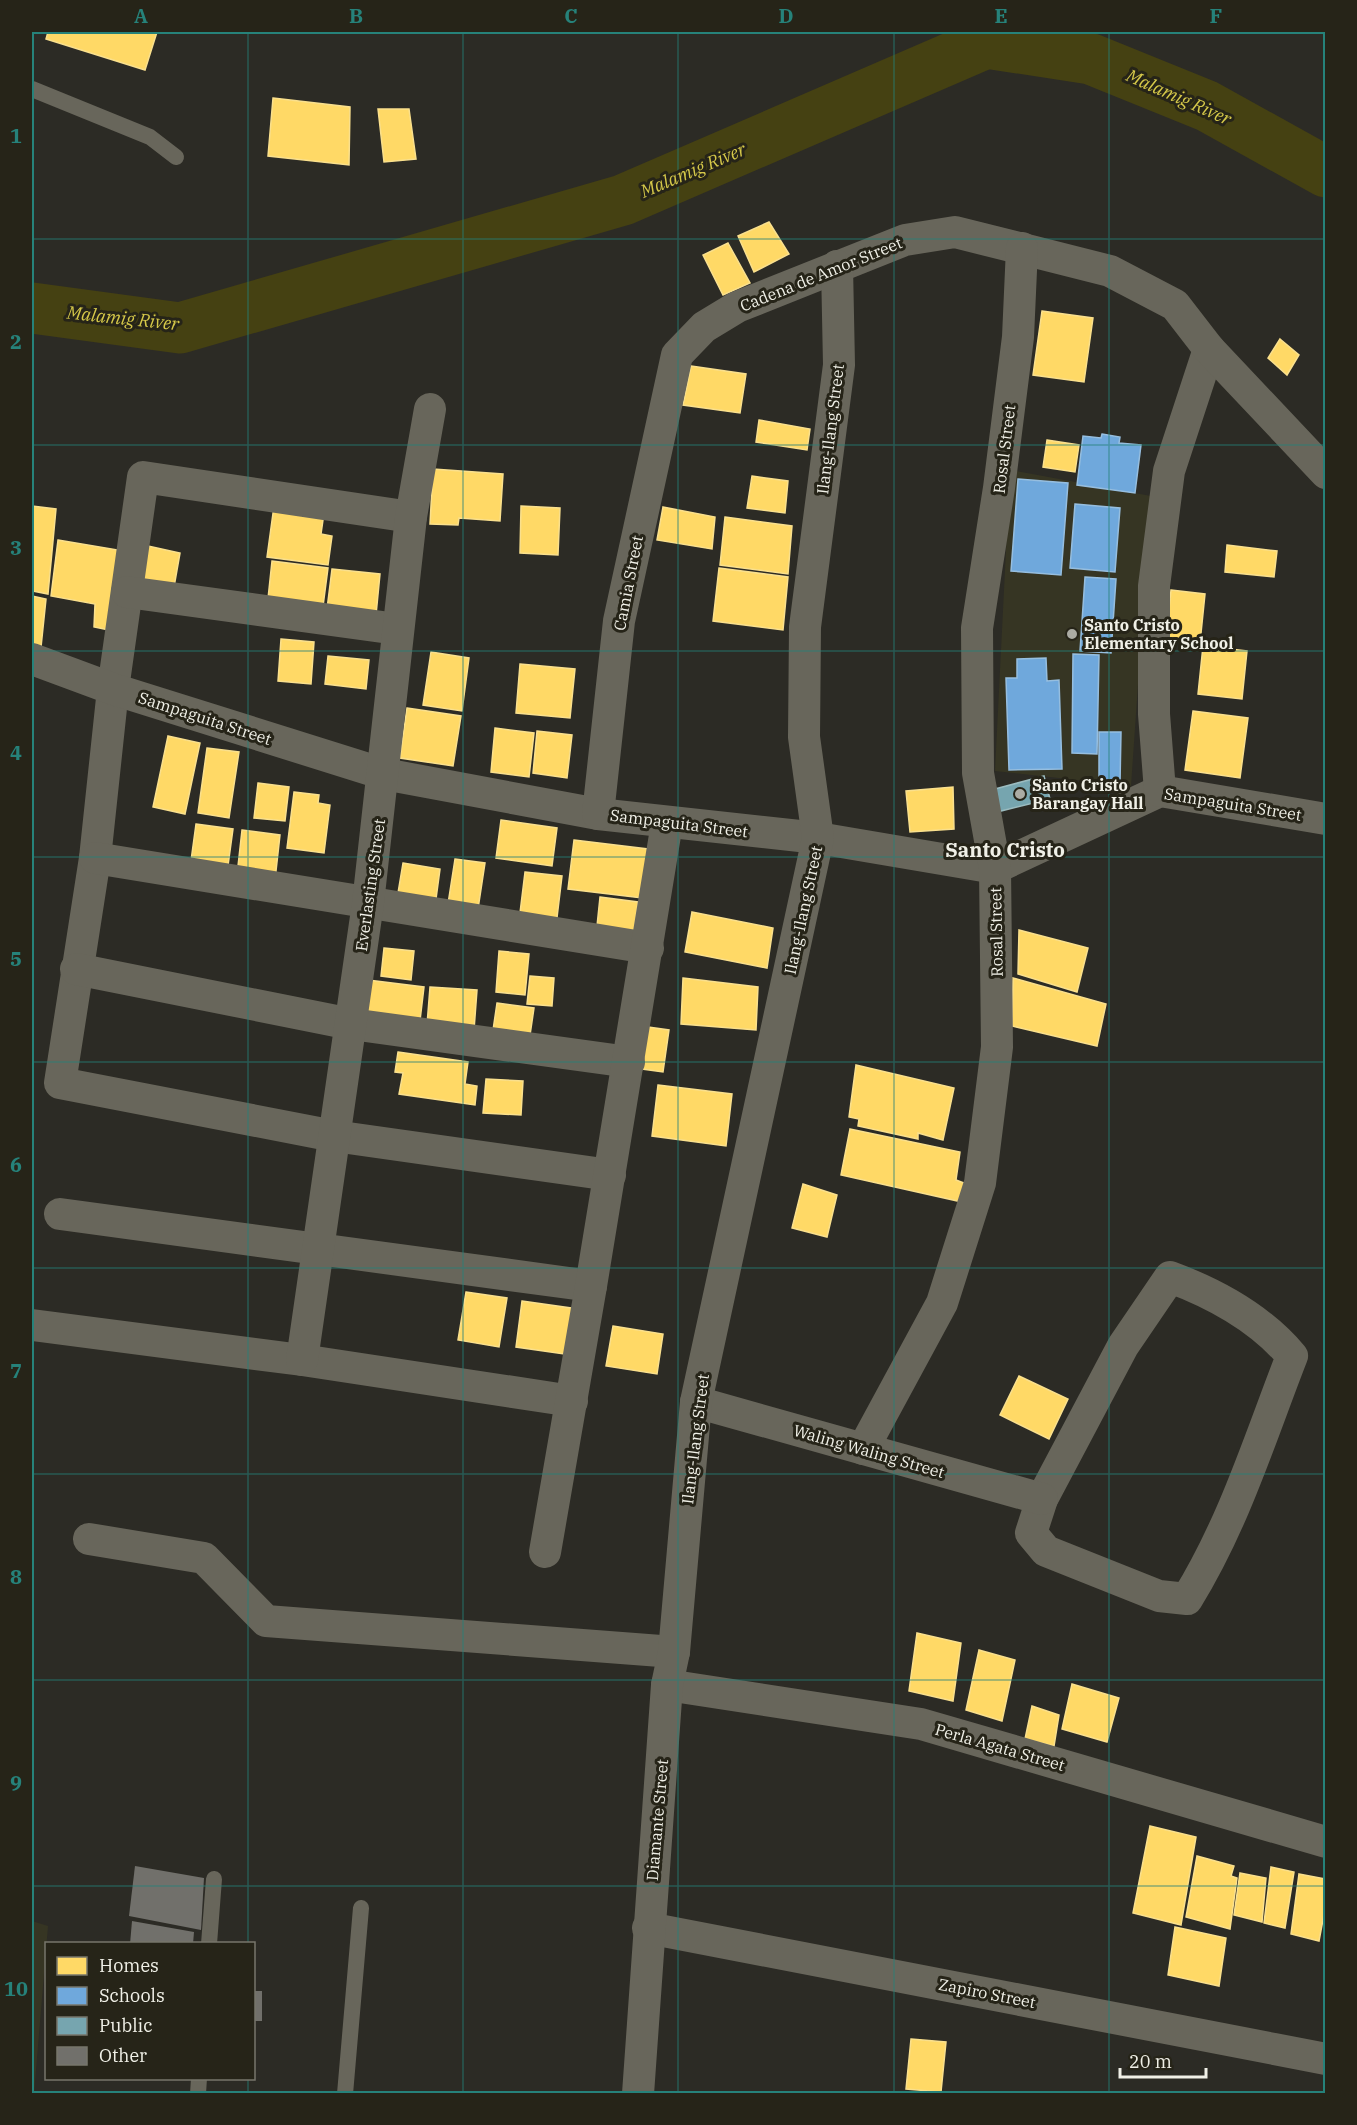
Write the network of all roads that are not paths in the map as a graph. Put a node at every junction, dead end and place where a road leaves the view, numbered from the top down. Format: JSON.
{"nodes":[{"id":1,"x":32,"y":89,"type":"edge"},
{"id":2,"x":176,"y":157,"type":"dead end"},
{"id":3,"x":1022,"y":248,"type":"junction"},
{"id":4,"x":837,"y":266,"type":"junction"},
{"id":5,"x":1209,"y":349,"type":"junction"},
{"id":6,"x":677,"y":355,"type":"joint"},
{"id":7,"x":430,"y":409,"type":"dead end"},
{"id":8,"x":1326,"y":473,"type":"edge"},
{"id":9,"x":411,"y":517,"type":"junction"},
{"id":10,"x":127,"y":591,"type":"junction"},
{"id":11,"x":397,"y":629,"type":"junction"},
{"id":12,"x":32,"y":659,"type":"edge"},
{"id":13,"x":113,"y":689,"type":"junction"},
{"id":14,"x":384,"y":774,"type":"junction"},
{"id":15,"x":1160,"y":791,"type":"junction"},
{"id":16,"x":598,"y":814,"type":"junction"},
{"id":17,"x":1326,"y":819,"type":"edge"},
{"id":18,"x":667,"y":823,"type":"junction"},
{"id":19,"x":819,"y":838,"type":"junction"},
{"id":20,"x":95,"y":858,"type":"junction"},
{"id":21,"x":995,"y":868,"type":"junction"},
{"id":22,"x":368,"y":903,"type":"junction"},
{"id":23,"x":648,"y":948,"type":"junction"},
{"id":24,"x":76,"y":969,"type":"junction"},
{"id":25,"x":351,"y":1024,"type":"junction"},
{"id":26,"x":629,"y":1062,"type":"junction"},
{"id":27,"x":334,"y":1136,"type":"junction"},
{"id":28,"x":610,"y":1175,"type":"junction"},
{"id":29,"x":60,"y":1214,"type":"dead end"},
{"id":30,"x":318,"y":1248,"type":"junction"},
{"id":31,"x":591,"y":1286,"type":"junction"},
{"id":32,"x":32,"y":1325,"type":"edge"},
{"id":33,"x":302,"y":1360,"type":"junction"},
{"id":34,"x":572,"y":1401,"type":"junction"},
{"id":35,"x":696,"y":1402,"type":"junction"},
{"id":36,"x":863,"y":1449,"type":"junction"},
{"id":37,"x":1042,"y":1499,"type":"junction"},
{"id":38,"x":89,"y":1539,"type":"dead end"},
{"id":39,"x":683,"y":1548,"type":"joint"},
{"id":40,"x":545,"y":1552,"type":"dead end"},
{"id":41,"x":674,"y":1652,"type":"junction"},
{"id":42,"x":667,"y":1685,"type":"junction"},
{"id":43,"x":1326,"y":1842,"type":"edge"},
{"id":44,"x":214,"y":1880,"type":"dead end"},
{"id":45,"x":361,"y":1908,"type":"dead end"},
{"id":46,"x":648,"y":1928,"type":"junction"},
{"id":47,"x":209,"y":1942,"type":"edge"},
{"id":48,"x":1326,"y":2059,"type":"edge"},
{"id":49,"x":345,"y":2094,"type":"edge"},
{"id":50,"x":638,"y":2094,"type":"edge"}],
"edges":[{"from":1,"to":2,"type":"lane"},
{"from":3,"to":4,"type":"street","name":"Cadena de Amor Street"},
{"from":3,"to":5,"type":"street","name":"Cadena de Amor Street"},
{"from":3,"to":21,"type":"street","name":"Rosal Street"},
{"from":4,"to":6,"type":"street","name":"Cadena de Amor Street"},
{"from":4,"to":19,"type":"street","name":"Ilang-Ilang Street"},
{"from":5,"to":8,"type":"street","name":"Cadena de Amor Street"},
{"from":5,"to":15,"type":"street"},
{"from":6,"to":16,"type":"street","name":"Camia Street"},
{"from":7,"to":9,"type":"street","name":"Everlasting Street"},
{"from":9,"to":10,"type":"street"},
{"from":9,"to":11,"type":"street","name":"Everlasting Street"},
{"from":10,"to":11,"type":"street"},
{"from":10,"to":13,"type":"street"},
{"from":11,"to":14,"type":"street","name":"Everlasting Street"},
{"from":12,"to":13,"type":"street","name":"Sampaguita Street"},
{"from":13,"to":14,"type":"street","name":"Sampaguita Street"},
{"from":13,"to":20,"type":"street"},
{"from":14,"to":16,"type":"street","name":"Sampaguita Street"},
{"from":14,"to":22,"type":"street","name":"Everlasting Street"},
{"from":15,"to":17,"type":"street","name":"Sampaguita Street"},
{"from":15,"to":21,"type":"street","name":"Sampaguita Street"},
{"from":16,"to":18,"type":"street","name":"Sampaguita Street"},
{"from":18,"to":19,"type":"street","name":"Sampaguita Street"},
{"from":18,"to":23,"type":"street"},
{"from":19,"to":21,"type":"street","name":"Sampaguita Street"},
{"from":19,"to":35,"type":"street","name":"Ilang-Ilang Street"},
{"from":20,"to":22,"type":"street"},
{"from":20,"to":24,"type":"street"},
{"from":21,"to":36,"type":"street","name":"Rosal Street"},
{"from":22,"to":23,"type":"street"},
{"from":22,"to":25,"type":"street","name":"Everlasting Street"},
{"from":23,"to":26,"type":"street"},
{"from":24,"to":25,"type":"street"},
{"from":24,"to":27,"type":"street"},
{"from":25,"to":26,"type":"street"},
{"from":25,"to":27,"type":"street","name":"Everlasting Street"},
{"from":26,"to":28,"type":"street"},
{"from":27,"to":28,"type":"street"},
{"from":27,"to":30,"type":"street","name":"Everlasting Street"},
{"from":28,"to":31,"type":"street"},
{"from":29,"to":30,"type":"street"},
{"from":30,"to":31,"type":"street"},
{"from":30,"to":33,"type":"street","name":"Everlasting Street"},
{"from":31,"to":34,"type":"street"},
{"from":32,"to":33,"type":"street"},
{"from":33,"to":34,"type":"street"},
{"from":34,"to":40,"type":"street"},
{"from":35,"to":36,"type":"street","name":"Waling Waling Street"},
{"from":35,"to":39,"type":"street","name":"Ilang-Ilang Street"},
{"from":36,"to":37,"type":"street","name":"Waling Waling Street"},
{"from":37,"to":37,"type":"street"},
{"from":38,"to":41,"type":"street"},
{"from":39,"to":41,"type":"street","name":"Diamante Street"},
{"from":41,"to":42,"type":"street","name":"Diamante Street"},
{"from":42,"to":43,"type":"street","name":"Perla Agata Street"},
{"from":42,"to":46,"type":"street","name":"Diamante Street"},
{"from":44,"to":47,"type":"lane"},
{"from":45,"to":49,"type":"lane"},
{"from":46,"to":48,"type":"street","name":"Zapiro Street"},
{"from":46,"to":50,"type":"street","name":"Diamante Street"}]}
